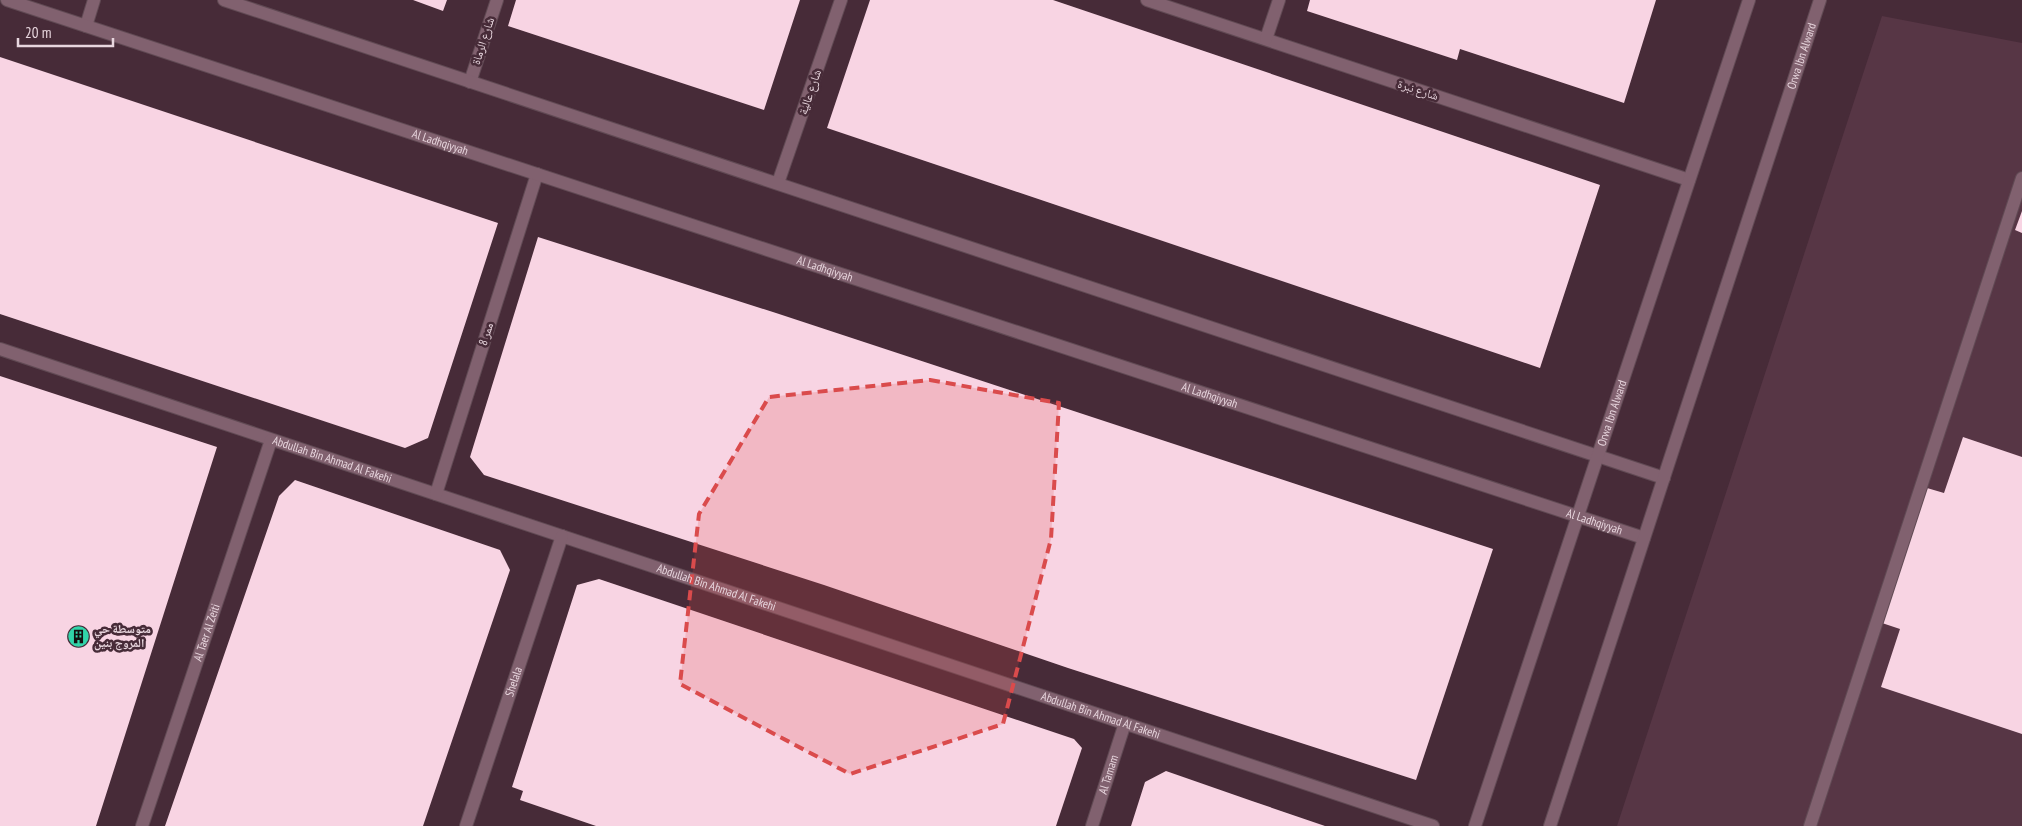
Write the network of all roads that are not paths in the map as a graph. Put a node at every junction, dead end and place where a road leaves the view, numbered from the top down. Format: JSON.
{"nodes":[{"id":1,"x":7,"y":0,"type":"edge"},
{"id":2,"x":94,"y":0,"type":"edge"},
{"id":3,"x":224,"y":0,"type":"edge"},
{"id":4,"x":497,"y":0,"type":"edge"},
{"id":5,"x":841,"y":0,"type":"edge"},
{"id":6,"x":1147,"y":0,"type":"edge"},
{"id":7,"x":1279,"y":0,"type":"edge"},
{"id":8,"x":1749,"y":0,"type":"edge"},
{"id":9,"x":1820,"y":0,"type":"edge"},
{"id":10,"x":86,"y":26,"type":"junction"},
{"id":11,"x":1266,"y":39,"type":"junction"},
{"id":12,"x":470,"y":82,"type":"junction"},
{"id":13,"x":537,"y":174,"type":"junction"},
{"id":14,"x":2022,"y":178,"type":"edge"},
{"id":15,"x":1689,"y":180,"type":"junction"},
{"id":16,"x":778,"y":184,"type":"junction"},
{"id":17,"x":0,"y":350,"type":"edge"},
{"id":18,"x":271,"y":440,"type":"junction"},
{"id":19,"x":1598,"y":456,"type":"junction"},
{"id":20,"x":1664,"y":478,"type":"junction"},
{"id":21,"x":436,"y":494,"type":"junction"},
{"id":22,"x":1578,"y":516,"type":"junction"},
{"id":23,"x":562,"y":536,"type":"junction"},
{"id":24,"x":1644,"y":538,"type":"junction"},
{"id":25,"x":1125,"y":723,"type":"junction"},
{"id":26,"x":142,"y":826,"type":"edge"},
{"id":27,"x":468,"y":826,"type":"edge"},
{"id":28,"x":1092,"y":826,"type":"edge"},
{"id":29,"x":1433,"y":826,"type":"edge"},
{"id":30,"x":1475,"y":826,"type":"edge"},
{"id":31,"x":1550,"y":826,"type":"edge"},
{"id":32,"x":1810,"y":826,"type":"edge"}],
"edges":[{"from":1,"to":10,"type":"street","name":"Al Ladhqiyyah"},
{"from":2,"to":10,"type":"street"},
{"from":3,"to":12,"type":"street"},
{"from":4,"to":12,"type":"street","name":"شارع الرماة"},
{"from":5,"to":16,"type":"street","name":"شارع عالية"},
{"from":6,"to":11,"type":"street","name":"شارع نبرة"},
{"from":7,"to":11,"type":"street"},
{"from":8,"to":15,"type":"street","name":"Orwa Ibn Alward"},
{"from":9,"to":20,"type":"street","name":"Orwa Ibn Alward"},
{"from":10,"to":13,"type":"street","name":"Al Ladhqiyyah"},
{"from":11,"to":15,"type":"street","name":"شارع نبرة"},
{"from":12,"to":16,"type":"street"},
{"from":13,"to":21,"type":"street","name":"ممر 8"},
{"from":13,"to":22,"type":"street","name":"Al Ladhqiyyah"},
{"from":14,"to":32,"type":"street"},
{"from":15,"to":19,"type":"street","name":"Orwa Ibn Alward"},
{"from":16,"to":19,"type":"street"},
{"from":17,"to":18,"type":"street","name":"Abdullah Bin Ahmad Al Fakehi"},
{"from":18,"to":21,"type":"street","name":"Abdullah Bin Ahmad Al Fakehi"},
{"from":18,"to":26,"type":"street","name":"Al Taer Al Zeiti"},
{"from":19,"to":20,"type":"street"},
{"from":19,"to":22,"type":"street","name":"Orwa Ibn Alward"},
{"from":20,"to":24,"type":"street","name":"Orwa Ibn Alward"},
{"from":21,"to":23,"type":"street","name":"Abdullah Bin Ahmad Al Fakehi"},
{"from":22,"to":24,"type":"street","name":"Al Ladhqiyyah"},
{"from":22,"to":30,"type":"street","name":"Orwa Ibn Alward"},
{"from":23,"to":25,"type":"street","name":"Abdullah Bin Ahmad Al Fakehi"},
{"from":23,"to":27,"type":"street","name":"Shelala"},
{"from":24,"to":31,"type":"street","name":"Orwa Ibn Alward"},
{"from":25,"to":28,"type":"street","name":"Al Tamam"},
{"from":25,"to":29,"type":"street","name":"Abdullah Bin Ahmad Al Fakehi"}]}
